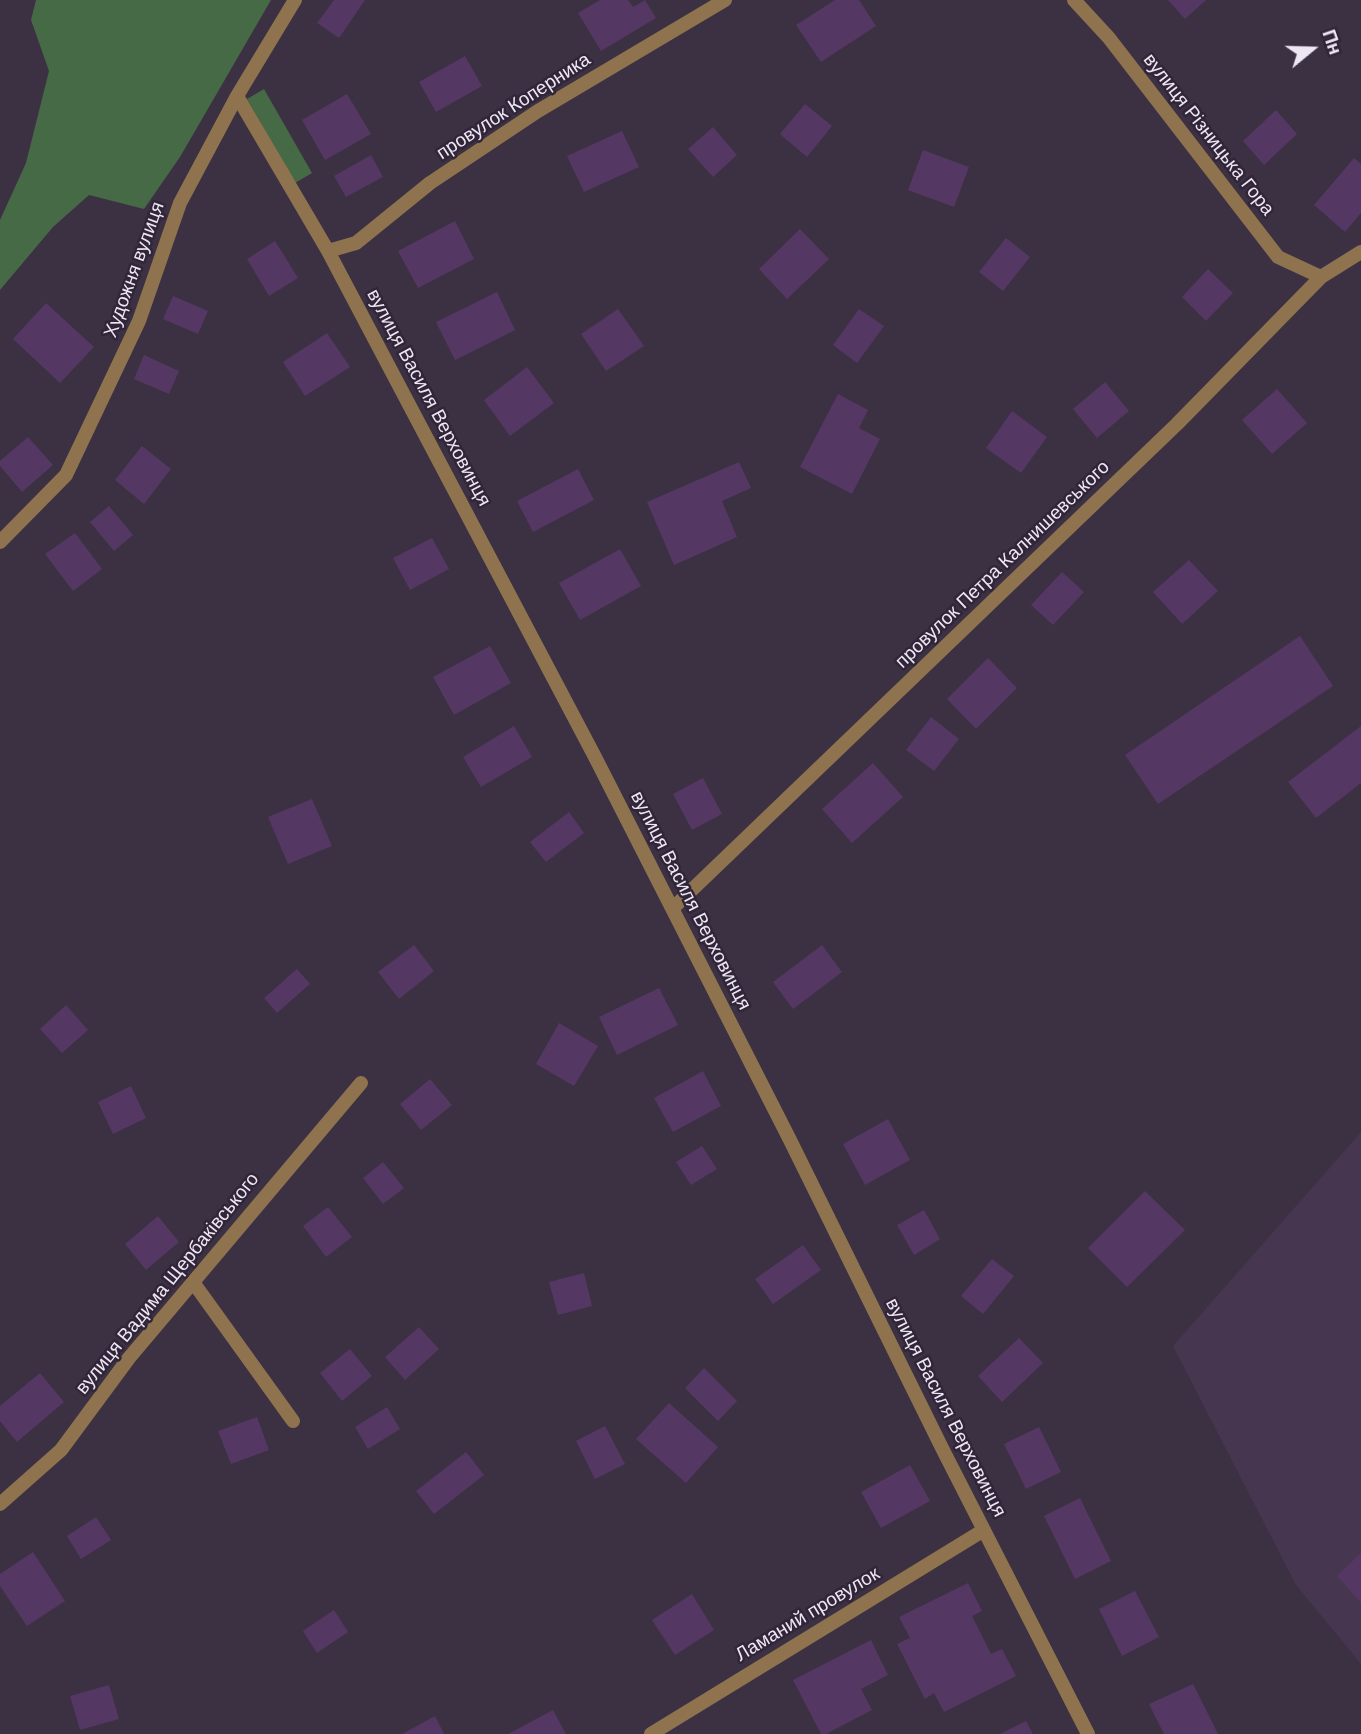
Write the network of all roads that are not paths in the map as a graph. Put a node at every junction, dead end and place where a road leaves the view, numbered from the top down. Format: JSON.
{"nodes":[{"id":1,"x":295,"y":0,"type":"edge"},
{"id":2,"x":725,"y":0,"type":"edge"},
{"id":3,"x":1074,"y":0,"type":"edge"},
{"id":4,"x":237,"y":96,"type":"junction"},
{"id":5,"x":328,"y":251,"type":"junction"},
{"id":6,"x":1361,"y":252,"type":"edge"},
{"id":7,"x":1321,"y":277,"type":"junction"},
{"id":8,"x":0,"y":542,"type":"edge"},
{"id":9,"x":673,"y":908,"type":"junction"},
{"id":10,"x":361,"y":1083,"type":"dead end"},
{"id":11,"x":193,"y":1282,"type":"junction"},
{"id":12,"x":293,"y":1421,"type":"dead end"},
{"id":13,"x":0,"y":1504,"type":"edge"},
{"id":14,"x":984,"y":1530,"type":"junction"},
{"id":15,"x":652,"y":1734,"type":"edge"},
{"id":16,"x":1088,"y":1734,"type":"edge"}],
"edges":[{"from":1,"to":4,"type":"street","name":"Художня вулиця"},
{"from":2,"to":5,"type":"street","name":"провулок Коперника"},
{"from":3,"to":7,"type":"street","name":"вулиця Різницька Гора"},
{"from":4,"to":5,"type":"street","name":"вулиця Василя Верховинця"},
{"from":4,"to":8,"type":"street","name":"Художня вулиця"},
{"from":5,"to":9,"type":"street","name":"вулиця Василя Верховинця"},
{"from":6,"to":7,"type":"street","name":"провулок Петра Калнишевського"},
{"from":7,"to":9,"type":"street","name":"провулок Петра Калнишевського"},
{"from":9,"to":14,"type":"street","name":"вулиця Василя Верховинця"},
{"from":10,"to":11,"type":"street","name":"вулиця Вадима Щербаківського"},
{"from":11,"to":12,"type":"street"},
{"from":11,"to":13,"type":"street","name":"вулиця Вадима Щербаківського"},
{"from":14,"to":15,"type":"street","name":"Ламаний провулок"},
{"from":14,"to":16,"type":"street","name":"вулиця Василя Верховинця"}]}
